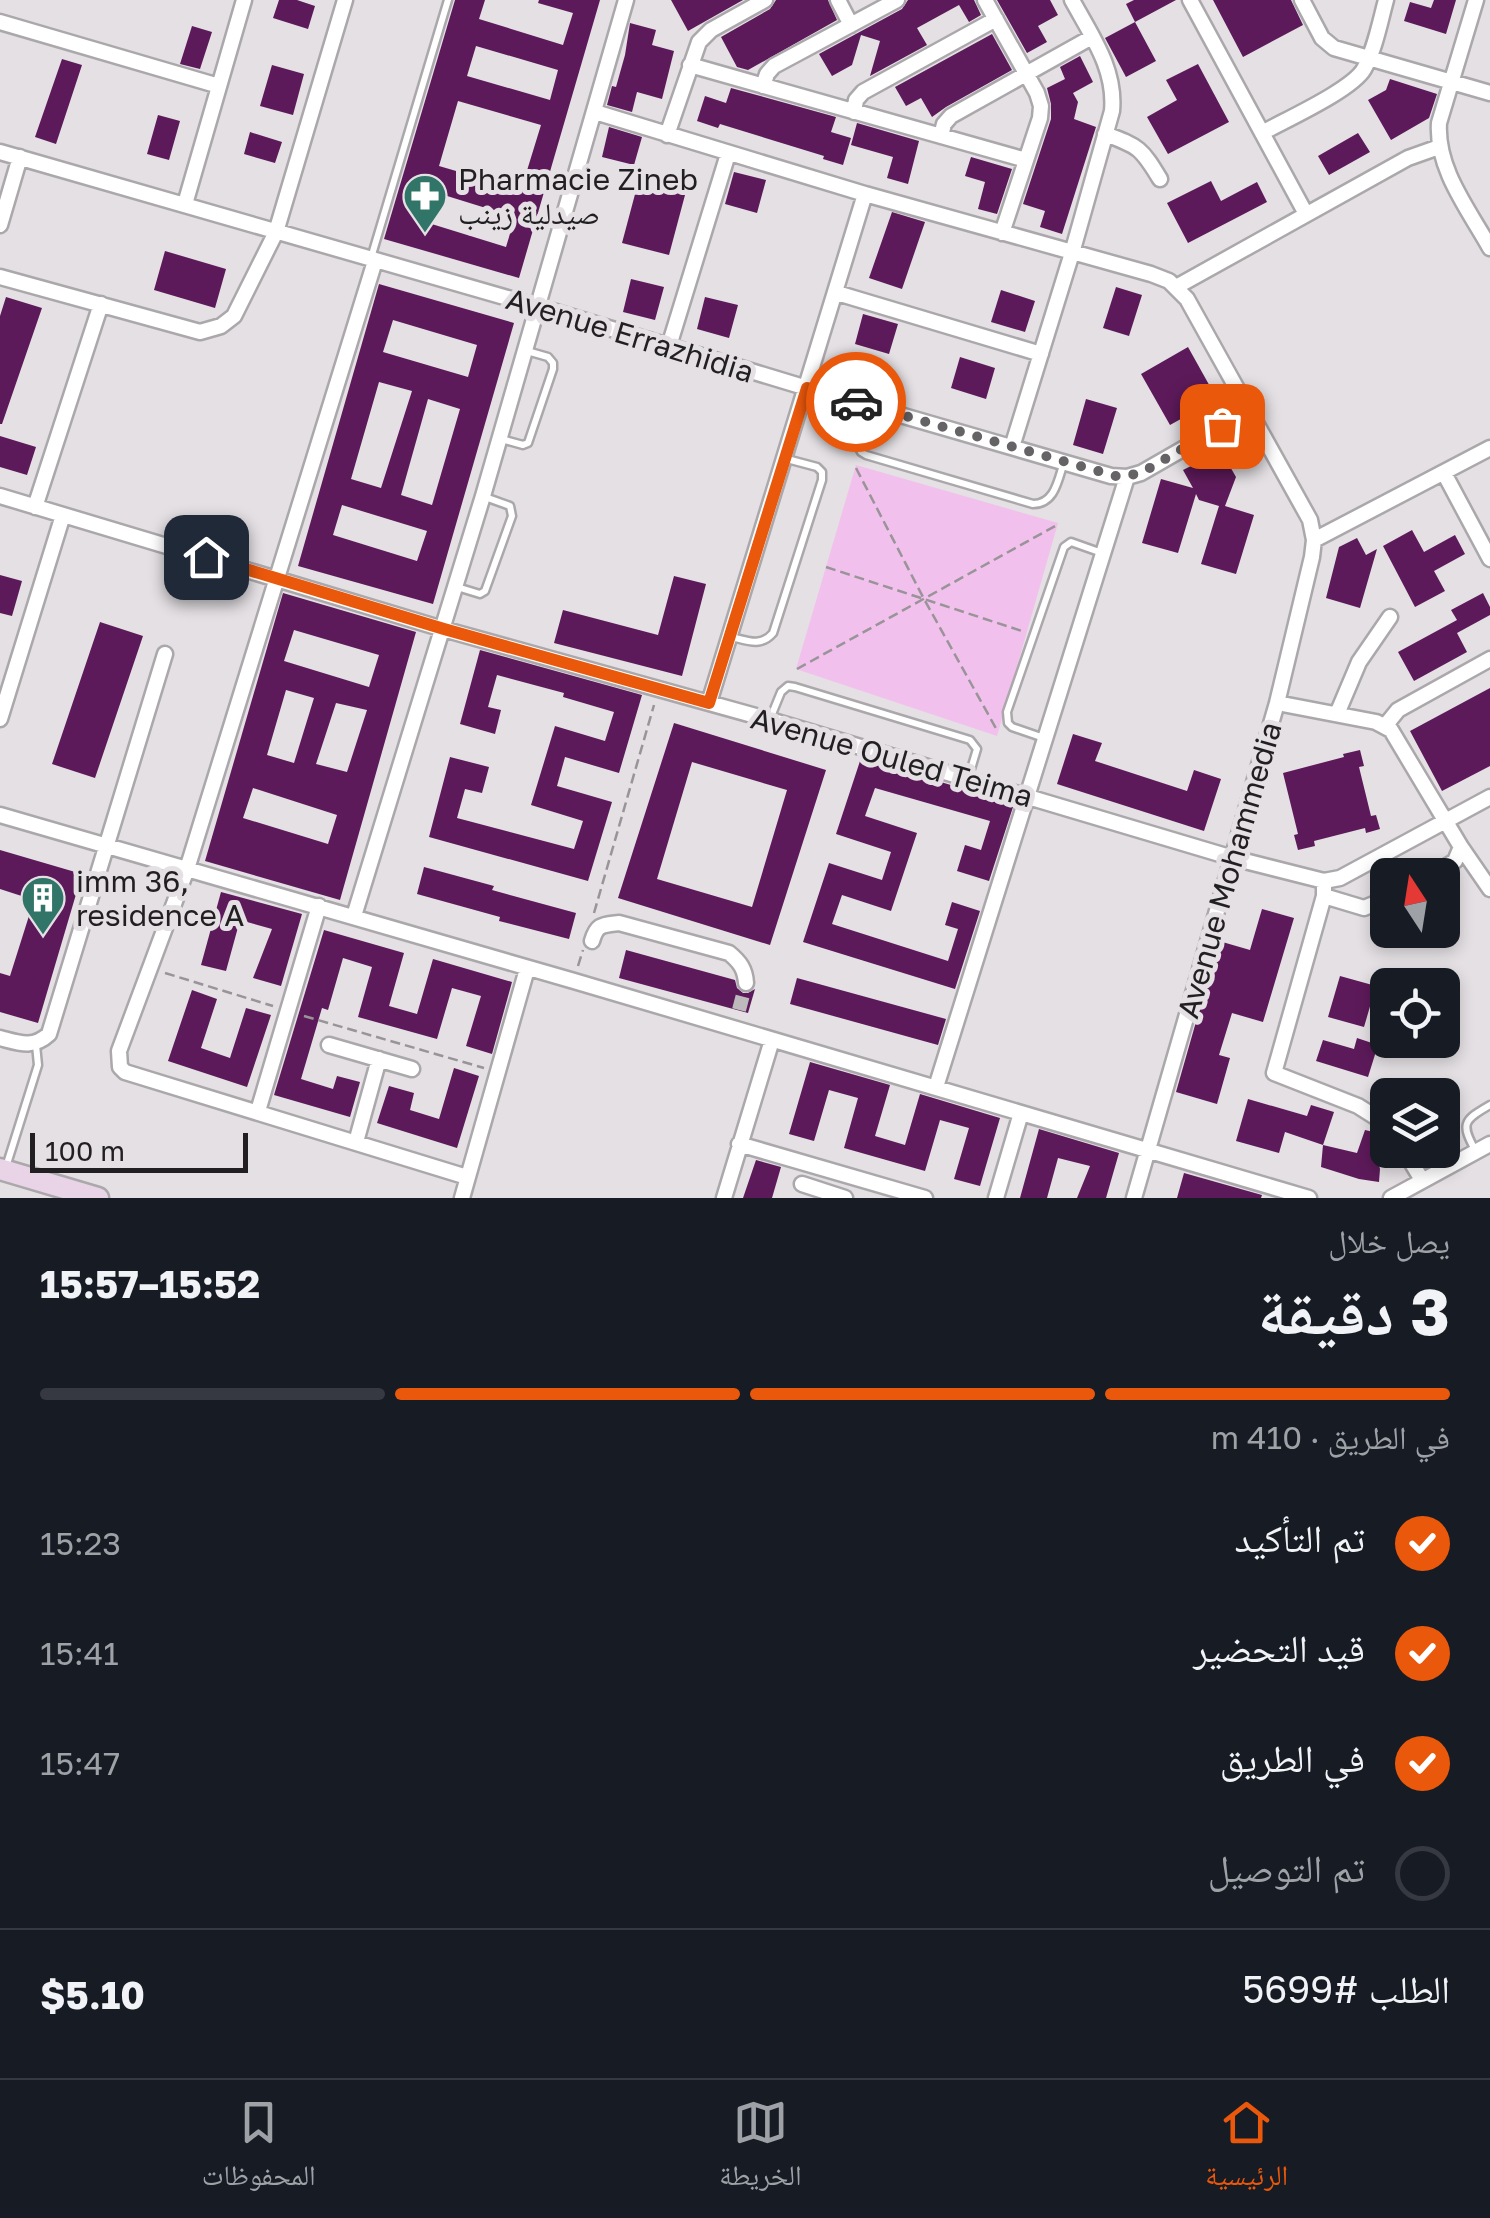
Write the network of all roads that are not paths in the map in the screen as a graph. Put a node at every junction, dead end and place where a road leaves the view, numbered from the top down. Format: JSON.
{"nodes":[{"id":1,"x":244,"y":0,"type":"edge"},
{"id":2,"x":345,"y":0,"type":"edge"},
{"id":3,"x":448,"y":0,"type":"edge"},
{"id":4,"x":626,"y":0,"type":"edge"},
{"id":5,"x":765,"y":0,"type":"edge"},
{"id":6,"x":838,"y":0,"type":"edge"},
{"id":7,"x":897,"y":0,"type":"edge"},
{"id":8,"x":985,"y":0,"type":"edge"},
{"id":9,"x":1072,"y":0,"type":"edge"},
{"id":10,"x":1190,"y":0,"type":"edge"},
{"id":11,"x":1302,"y":0,"type":"edge"},
{"id":12,"x":1386,"y":0,"type":"edge"},
{"id":13,"x":1476,"y":0,"type":"edge"},
{"id":14,"x":996,"y":20,"type":"junction"},
{"id":15,"x":0,"y":22,"type":"edge"},
{"id":16,"x":851,"y":25,"type":"junction"},
{"id":17,"x":1092,"y":37,"type":"junction"},
{"id":18,"x":1368,"y":60,"type":"junction"},
{"id":19,"x":690,"y":66,"type":"junction"},
{"id":20,"x":1027,"y":74,"type":"junction"},
{"id":21,"x":1451,"y":83,"type":"junction"},
{"id":22,"x":219,"y":86,"type":"junction"},
{"id":23,"x":763,"y":86,"type":"junction"},
{"id":24,"x":1490,"y":93,"type":"edge"},
{"id":25,"x":594,"y":112,"type":"junction"},
{"id":26,"x":854,"y":112,"type":"junction"},
{"id":27,"x":1262,"y":133,"type":"junction"},
{"id":28,"x":1105,"y":134,"type":"junction"},
{"id":29,"x":668,"y":135,"type":"junction"},
{"id":30,"x":941,"y":136,"type":"junction"},
{"id":31,"x":1439,"y":148,"type":"junction"},
{"id":32,"x":0,"y":152,"type":"edge"},
{"id":33,"x":728,"y":154,"type":"junction"},
{"id":34,"x":20,"y":158,"type":"junction"},
{"id":35,"x":1026,"y":160,"type":"junction"},
{"id":36,"x":1160,"y":180,"type":"dead end"},
{"id":37,"x":865,"y":194,"type":"junction"},
{"id":38,"x":185,"y":204,"type":"junction"},
{"id":39,"x":1306,"y":214,"type":"junction"},
{"id":40,"x":0,"y":225,"type":"edge"},
{"id":41,"x":276,"y":232,"type":"junction"},
{"id":42,"x":1002,"y":233,"type":"junction"},
{"id":43,"x":1490,"y":248,"type":"edge"},
{"id":44,"x":1072,"y":252,"type":"junction"},
{"id":45,"x":373,"y":260,"type":"junction"},
{"id":46,"x":0,"y":277,"type":"edge"},
{"id":47,"x":1176,"y":286,"type":"junction"},
{"id":48,"x":837,"y":293,"type":"junction"},
{"id":49,"x":100,"y":304,"type":"junction"},
{"id":50,"x":540,"y":307,"type":"junction"},
{"id":51,"x":669,"y":346,"type":"junction"},
{"id":52,"x":526,"y":350,"type":"junction"},
{"id":53,"x":1040,"y":354,"type":"junction"},
{"id":54,"x":807,"y":388,"type":"junction"},
{"id":55,"x":867,"y":405,"type":"junction"},
{"id":56,"x":1250,"y":411,"type":"junction"},
{"id":57,"x":500,"y":439,"type":"junction"},
{"id":58,"x":1012,"y":447,"type":"junction"},
{"id":59,"x":1490,"y":448,"type":"edge"},
{"id":60,"x":786,"y":458,"type":"junction"},
{"id":61,"x":1064,"y":462,"type":"junction"},
{"id":62,"x":1444,"y":474,"type":"junction"},
{"id":63,"x":1127,"y":477,"type":"junction"},
{"id":64,"x":0,"y":496,"type":"edge"},
{"id":65,"x":483,"y":496,"type":"junction"},
{"id":66,"x":35,"y":507,"type":"junction"},
{"id":67,"x":63,"y":515,"type":"junction"},
{"id":68,"x":1314,"y":540,"type":"junction"},
{"id":69,"x":1104,"y":553,"type":"junction"},
{"id":70,"x":1490,"y":558,"type":"edge"},
{"id":71,"x":278,"y":578,"type":"junction"},
{"id":72,"x":456,"y":586,"type":"junction"},
{"id":73,"x":1390,"y":618,"type":"dead end"},
{"id":74,"x":444,"y":629,"type":"junction"},
{"id":75,"x":730,"y":636,"type":"junction"},
{"id":76,"x":165,"y":654,"type":"dead end"},
{"id":77,"x":1490,"y":659,"type":"edge"},
{"id":78,"x":709,"y":703,"type":"junction"},
{"id":79,"x":1278,"y":703,"type":"junction"},
{"id":80,"x":1337,"y":714,"type":"junction"},
{"id":81,"x":0,"y":718,"type":"edge"},
{"id":82,"x":770,"y":720,"type":"junction"},
{"id":83,"x":1385,"y":726,"type":"junction"},
{"id":84,"x":1045,"y":738,"type":"junction"},
{"id":85,"x":968,"y":779,"type":"junction"},
{"id":86,"x":1027,"y":796,"type":"junction"},
{"id":87,"x":1490,"y":796,"type":"edge"},
{"id":88,"x":0,"y":815,"type":"edge"},
{"id":89,"x":1446,"y":820,"type":"junction"},
{"id":90,"x":106,"y":846,"type":"junction"},
{"id":91,"x":1461,"y":847,"type":"junction"},
{"id":92,"x":1234,"y":858,"type":"junction"},
{"id":93,"x":1456,"y":858,"type":"edge"},
{"id":94,"x":186,"y":868,"type":"junction"},
{"id":95,"x":1324,"y":888,"type":"junction"},
{"id":96,"x":1490,"y":889,"type":"edge"},
{"id":97,"x":319,"y":906,"type":"junction"},
{"id":98,"x":1370,"y":906,"type":"edge"},
{"id":99,"x":354,"y":916,"type":"junction"},
{"id":100,"x":589,"y":937,"type":"road end"},
{"id":101,"x":527,"y":968,"type":"junction"},
{"id":102,"x":746,"y":983,"type":"dead end"},
{"id":103,"x":739,"y":1010,"type":"tunnel mouth"},
{"id":104,"x":734,"y":1029,"type":"junction"},
{"id":105,"x":0,"y":1038,"type":"edge"},
{"id":106,"x":772,"y":1040,"type":"junction"},
{"id":107,"x":36,"y":1044,"type":"junction"},
{"id":108,"x":329,"y":1044,"type":"dead end"},
{"id":109,"x":379,"y":1059,"type":"junction"},
{"id":110,"x":412,"y":1069,"type":"dead end"},
{"id":111,"x":936,"y":1087,"type":"junction"},
{"id":112,"x":1490,"y":1105,"type":"edge"},
{"id":113,"x":258,"y":1112,"type":"junction"},
{"id":114,"x":1021,"y":1113,"type":"junction"},
{"id":115,"x":1370,"y":1114,"type":"edge"},
{"id":116,"x":356,"y":1142,"type":"junction"},
{"id":117,"x":739,"y":1144,"type":"junction"},
{"id":118,"x":1483,"y":1148,"type":"edge"},
{"id":119,"x":1147,"y":1152,"type":"junction"},
{"id":120,"x":1415,"y":1168,"type":"edge"},
{"id":121,"x":2,"y":1170,"type":"edge"},
{"id":122,"x":468,"y":1177,"type":"junction"},
{"id":123,"x":1422,"y":1180,"type":"junction"},
{"id":124,"x":802,"y":1184,"type":"dead end"},
{"id":125,"x":98,"y":1198,"type":"edge"},
{"id":126,"x":462,"y":1198,"type":"edge"},
{"id":127,"x":724,"y":1198,"type":"edge"},
{"id":128,"x":845,"y":1198,"type":"edge"},
{"id":129,"x":925,"y":1198,"type":"edge"},
{"id":130,"x":996,"y":1198,"type":"edge"},
{"id":131,"x":1134,"y":1198,"type":"edge"},
{"id":132,"x":1309,"y":1198,"type":"edge"},
{"id":133,"x":1391,"y":1198,"type":"edge"}],
"edges":[{"from":1,"to":22,"type":"street"},
{"from":2,"to":41,"type":"street"},
{"from":3,"to":45,"type":"lane"},
{"from":4,"to":25,"type":"street"},
{"from":5,"to":19,"type":"street"},
{"from":6,"to":16,"type":"street"},
{"from":7,"to":16,"type":"street"},
{"from":8,"to":14,"type":"street"},
{"from":9,"to":17,"type":"street"},
{"from":10,"to":27,"type":"street"},
{"from":11,"to":18,"type":"street"},
{"from":12,"to":18,"type":"street"},
{"from":13,"to":21,"type":"street"},
{"from":14,"to":20,"type":"street"},
{"from":14,"to":26,"type":"street"},
{"from":15,"to":22,"type":"street"},
{"from":16,"to":23,"type":"street"},
{"from":17,"to":20,"type":"street"},
{"from":17,"to":28,"type":"street"},
{"from":18,"to":21,"type":"street"},
{"from":18,"to":27,"type":"street"},
{"from":19,"to":23,"type":"street"},
{"from":19,"to":29,"type":"street"},
{"from":20,"to":30,"type":"street"},
{"from":20,"to":35,"type":"street"},
{"from":21,"to":24,"type":"street"},
{"from":21,"to":31,"type":"street"},
{"from":22,"to":38,"type":"street"},
{"from":23,"to":26,"type":"street"},
{"from":25,"to":29,"type":"street"},
{"from":25,"to":50,"type":"street"},
{"from":26,"to":30,"type":"street"},
{"from":27,"to":39,"type":"street"},
{"from":28,"to":36,"type":"street"},
{"from":28,"to":44,"type":"street"},
{"from":29,"to":33,"type":"street"},
{"from":30,"to":35,"type":"street"},
{"from":31,"to":39,"type":"street"},
{"from":31,"to":43,"type":"street"},
{"from":32,"to":34,"type":"street","name":"Avenue Errazhidia"},
{"from":33,"to":37,"type":"street"},
{"from":33,"to":51,"type":"street"},
{"from":34,"to":38,"type":"street","name":"Avenue Errazhidia"},
{"from":34,"to":40,"type":"street"},
{"from":35,"to":42,"type":"street"},
{"from":37,"to":42,"type":"street"},
{"from":37,"to":48,"type":"street"},
{"from":38,"to":41,"type":"street","name":"Avenue Errazhidia"},
{"from":39,"to":47,"type":"street"},
{"from":41,"to":45,"type":"street","name":"Avenue Errazhidia"},
{"from":41,"to":49,"type":"street"},
{"from":42,"to":44,"type":"street"},
{"from":44,"to":47,"type":"street"},
{"from":44,"to":53,"type":"street"},
{"from":45,"to":50,"type":"street","name":"Avenue Errazhidia"},
{"from":45,"to":71,"type":"street"},
{"from":46,"to":49,"type":"street"},
{"from":47,"to":56,"type":"street"},
{"from":48,"to":53,"type":"street"},
{"from":48,"to":54,"type":"street"},
{"from":49,"to":66,"type":"street"},
{"from":50,"to":51,"type":"street","name":"Avenue Errazhidia"},
{"from":50,"to":52,"type":"street"},
{"from":51,"to":54,"type":"street","name":"Avenue Errazhidia"},
{"from":52,"to":57,"type":"street"},
{"from":52,"to":57,"type":"lane"},
{"from":53,"to":58,"type":"street"},
{"from":54,"to":55,"type":"street","name":"Avenue Errazhidia"},
{"from":54,"to":60,"type":"street"},
{"from":55,"to":58,"type":"street","name":"Avenue Errazhidia"},
{"from":55,"to":61,"type":"lane"},
{"from":56,"to":63,"type":"street"},
{"from":56,"to":68,"type":"street"},
{"from":57,"to":65,"type":"street"},
{"from":58,"to":61,"type":"street","name":"Avenue Errazhidia"},
{"from":59,"to":62,"type":"street"},
{"from":60,"to":75,"type":"street"},
{"from":60,"to":75,"type":"lane"},
{"from":61,"to":63,"type":"street","name":"Avenue Errazhidia"},
{"from":62,"to":68,"type":"street"},
{"from":62,"to":70,"type":"street"},
{"from":63,"to":69,"type":"street"},
{"from":64,"to":66,"type":"street","name":"Avenue Ouled Teima"},
{"from":65,"to":72,"type":"street"},
{"from":65,"to":72,"type":"lane"},
{"from":66,"to":67,"type":"street","name":"Avenue Ouled Teima"},
{"from":67,"to":71,"type":"street","name":"Avenue Ouled Teima"},
{"from":67,"to":81,"type":"street"},
{"from":68,"to":79,"type":"street","name":"Avenue Mohammedia"},
{"from":69,"to":84,"type":"street"},
{"from":69,"to":84,"type":"lane"},
{"from":71,"to":74,"type":"street","name":"Avenue Ouled Teima"},
{"from":71,"to":94,"type":"street"},
{"from":72,"to":74,"type":"street"},
{"from":73,"to":80,"type":"street"},
{"from":74,"to":78,"type":"street","name":"Avenue Ouled Teima"},
{"from":74,"to":99,"type":"street"},
{"from":75,"to":78,"type":"street"},
{"from":76,"to":90,"type":"street"},
{"from":77,"to":83,"type":"street"},
{"from":78,"to":82,"type":"street","name":"Avenue Ouled Teima"},
{"from":79,"to":80,"type":"street"},
{"from":79,"to":92,"type":"street","name":"Avenue Mohammedia"},
{"from":80,"to":83,"type":"street"},
{"from":82,"to":85,"type":"street","name":"Avenue Ouled Teima"},
{"from":82,"to":85,"type":"lane"},
{"from":83,"to":89,"type":"street"},
{"from":84,"to":86,"type":"street"},
{"from":85,"to":86,"type":"street","name":"Avenue Ouled Teima"},
{"from":86,"to":92,"type":"street","name":"Avenue Ouled Teima"},
{"from":86,"to":111,"type":"street"},
{"from":87,"to":89,"type":"street"},
{"from":88,"to":90,"type":"street"},
{"from":89,"to":91,"type":"street"},
{"from":89,"to":95,"type":"street"},
{"from":90,"to":94,"type":"street"},
{"from":90,"to":107,"type":"street"},
{"from":91,"to":93,"type":"street"},
{"from":91,"to":96,"type":"street"},
{"from":92,"to":95,"type":"street","name":"Avenue Ouled Teima"},
{"from":92,"to":119,"type":"street","name":"Avenue Mohammedia"},
{"from":94,"to":97,"type":"street"},
{"from":94,"to":113,"type":"street"},
{"from":95,"to":98,"type":"street","name":"Avenue Ouled Teima"},
{"from":95,"to":115,"type":"street"},
{"from":97,"to":99,"type":"street"},
{"from":97,"to":113,"type":"street"},
{"from":99,"to":101,"type":"street"},
{"from":100,"to":102,"type":"street"},
{"from":101,"to":104,"type":"street"},
{"from":101,"to":122,"type":"street"},
{"from":103,"to":104,"type":"street"},
{"from":104,"to":106,"type":"street"},
{"from":105,"to":107,"type":"street"},
{"from":106,"to":111,"type":"street"},
{"from":106,"to":117,"type":"street"},
{"from":107,"to":121,"type":"lane"},
{"from":108,"to":109,"type":"street"},
{"from":109,"to":110,"type":"street"},
{"from":109,"to":116,"type":"street"},
{"from":111,"to":114,"type":"street"},
{"from":112,"to":118,"type":"lane"},
{"from":113,"to":116,"type":"street"},
{"from":114,"to":119,"type":"street"},
{"from":114,"to":130,"type":"street"},
{"from":116,"to":122,"type":"street"},
{"from":117,"to":127,"type":"street"},
{"from":117,"to":129,"type":"street"},
{"from":118,"to":123,"type":"street"},
{"from":119,"to":131,"type":"street","name":"Avenue Mohammedia"},
{"from":119,"to":132,"type":"street"},
{"from":120,"to":123,"type":"street"},
{"from":121,"to":125,"type":"main road"},
{"from":122,"to":126,"type":"street"},
{"from":123,"to":133,"type":"street"},
{"from":124,"to":128,"type":"street"}]}
